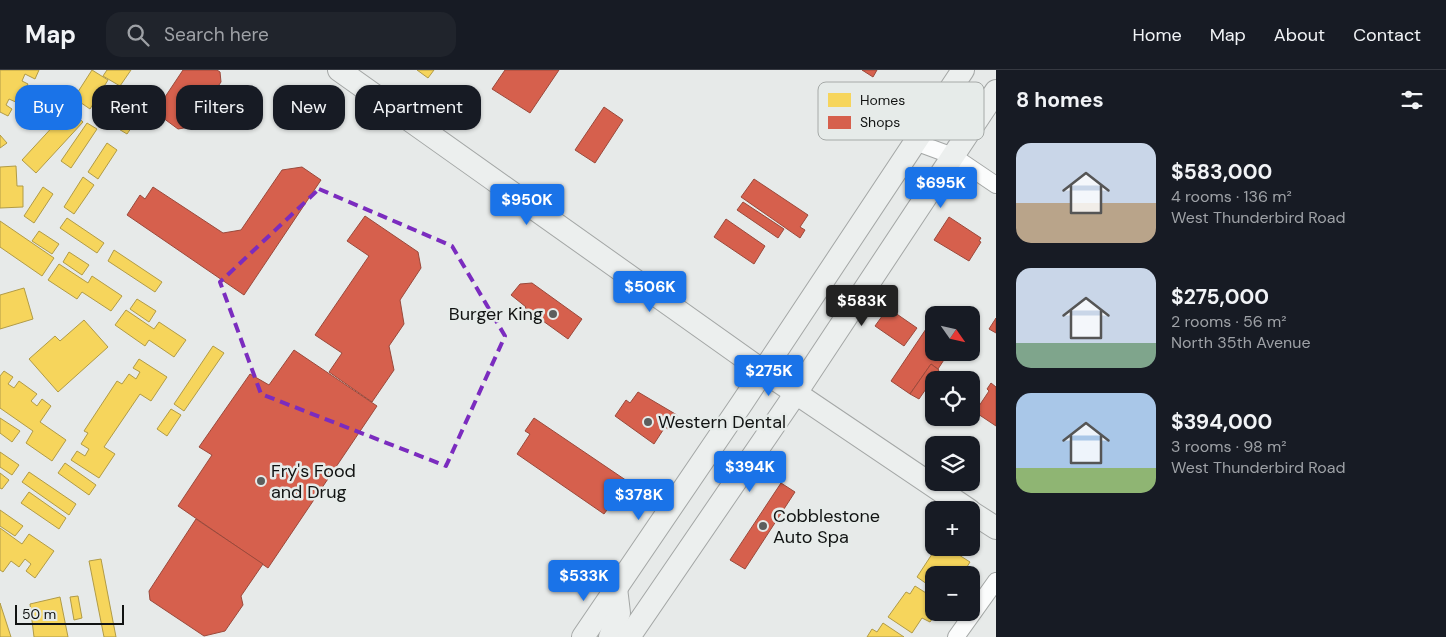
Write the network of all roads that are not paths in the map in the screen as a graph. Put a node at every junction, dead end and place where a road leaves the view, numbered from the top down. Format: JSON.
{"nodes":[{"id":1,"x":963,"y":70,"type":"edge"},
{"id":2,"x":351,"y":73,"type":"edge"},
{"id":3,"x":955,"y":82,"type":"edge"},
{"id":4,"x":996,"y":91,"type":"edge"},
{"id":5,"x":984,"y":109,"type":"edge"},
{"id":6,"x":964,"y":140,"type":"edge"},
{"id":7,"x":915,"y":142,"type":"joint"},
{"id":8,"x":953,"y":156,"type":"junction"},
{"id":9,"x":996,"y":185,"type":"edge"},
{"id":10,"x":763,"y":371,"type":"junction"},
{"id":11,"x":796,"y":393,"type":"junction"},
{"id":12,"x":955,"y":501,"type":"edge"},
{"id":13,"x":980,"y":518,"type":"edge"},
{"id":14,"x":996,"y":528,"type":"edge"},
{"id":15,"x":996,"y":581,"type":"edge"},
{"id":16,"x":616,"y":588,"type":"junction"},
{"id":17,"x":583,"y":637,"type":"edge"},
{"id":18,"x":610,"y":637,"type":"edge"},
{"id":19,"x":629,"y":637,"type":"edge"},
{"id":20,"x":956,"y":637,"type":"edge"}],
"edges":[{"from":1,"to":3,"type":"main road"},
{"from":2,"to":10,"type":"main road"},
{"from":4,"to":5,"type":"main road"},
{"from":6,"to":8,"type":"main road"},
{"from":7,"to":8,"type":"street"},
{"from":7,"to":10,"type":"main road"},
{"from":8,"to":9,"type":"street"},
{"from":8,"to":11,"type":"main road"},
{"from":10,"to":11,"type":"main road"},
{"from":10,"to":16,"type":"main road"},
{"from":11,"to":12,"type":"main road"},
{"from":11,"to":19,"type":"main road"},
{"from":13,"to":14,"type":"main road"},
{"from":15,"to":20,"type":"street"},
{"from":16,"to":17,"type":"main road"},
{"from":16,"to":18,"type":"main road"}]}
